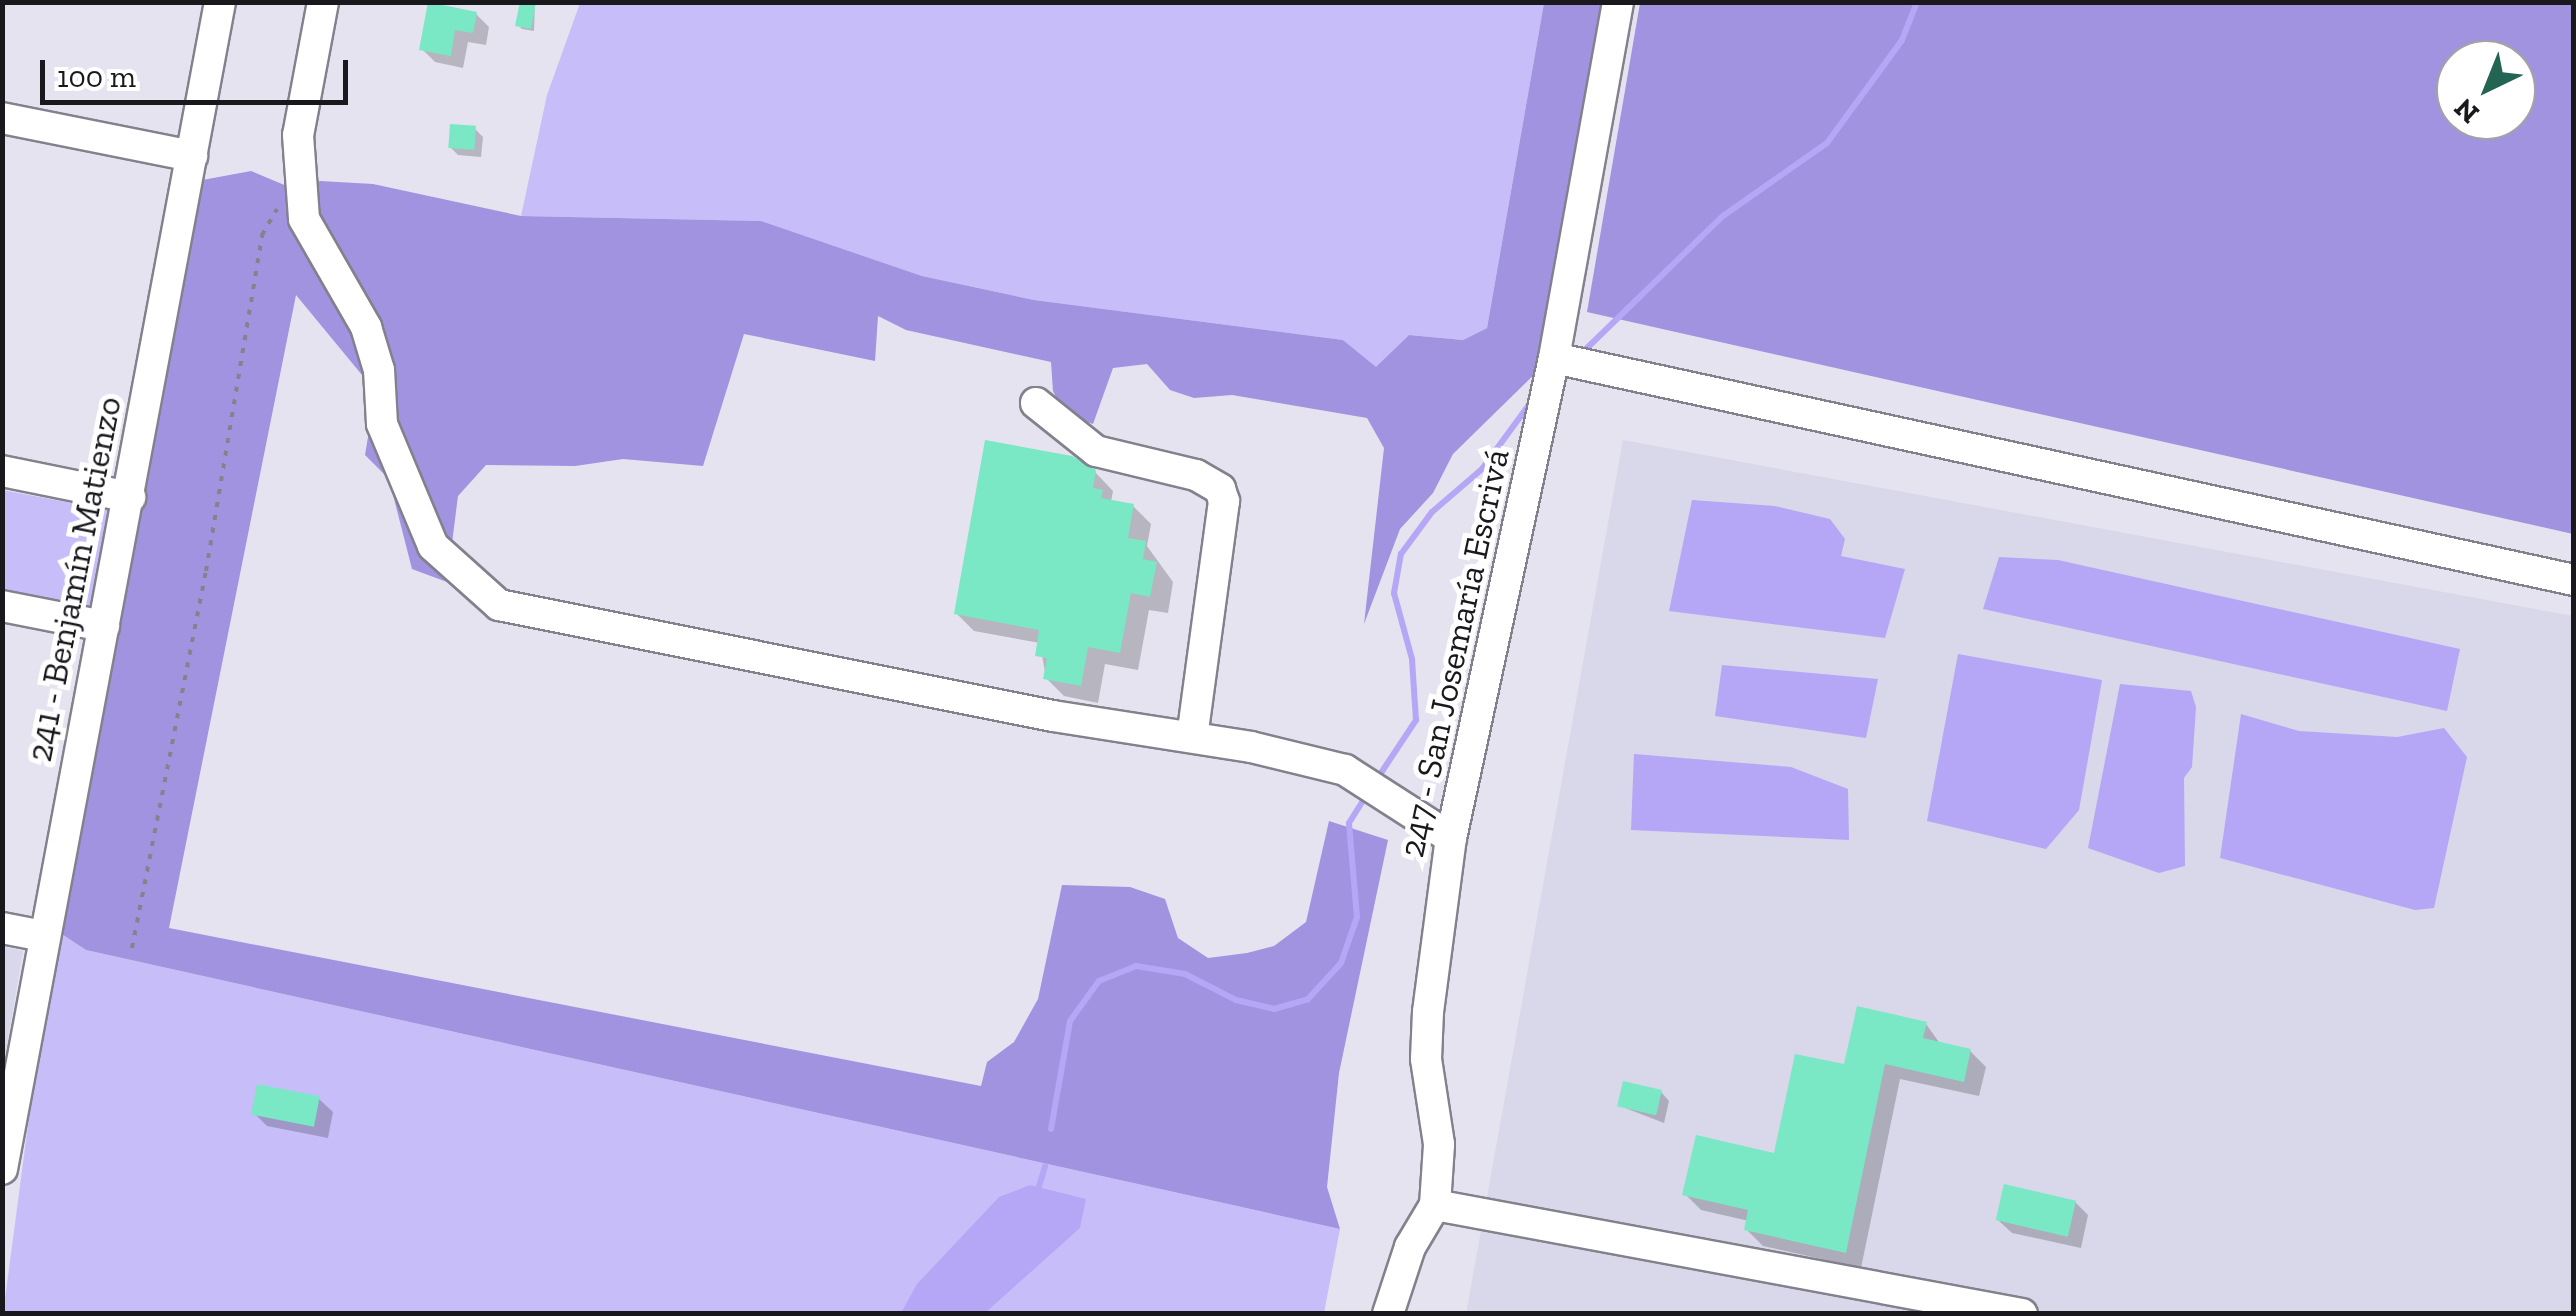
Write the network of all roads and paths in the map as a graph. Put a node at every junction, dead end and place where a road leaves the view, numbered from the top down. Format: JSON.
{"nodes":[{"id":1,"x":220,"y":2,"type":"edge"},
{"id":2,"x":323,"y":2,"type":"edge"},
{"id":3,"x":1618,"y":2,"type":"edge"},
{"id":4,"x":2,"y":118,"type":"edge"},
{"id":5,"x":192,"y":156,"type":"junction"},
{"id":6,"x":297,"y":180,"type":"junction"},
{"id":7,"x":1554,"y":358,"type":"junction"},
{"id":8,"x":1036,"y":403,"type":"dead end"},
{"id":9,"x":2,"y":471,"type":"edge"},
{"id":10,"x":130,"y":497,"type":"junction"},
{"id":11,"x":2574,"y":580,"type":"edge"},
{"id":12,"x":2,"y":606,"type":"edge"},
{"id":13,"x":104,"y":626,"type":"junction"},
{"id":14,"x":1192,"y":737,"type":"junction"},
{"id":15,"x":1451,"y":838,"type":"junction"},
{"id":16,"x":2,"y":928,"type":"edge"},
{"id":17,"x":43,"y":936,"type":"junction"},
{"id":18,"x":132,"y":948,"type":"dead end"},
{"id":19,"x":2,"y":1169,"type":"edge"},
{"id":20,"x":1435,"y":1205,"type":"junction"},
{"id":21,"x":1388,"y":1314,"type":"edge"},
{"id":22,"x":2022,"y":1314,"type":"edge"}],
"edges":[{"from":1,"to":5,"type":"street","name":"241 - Benjamín Matienzo"},
{"from":2,"to":6,"type":"street"},
{"from":3,"to":7,"type":"street","name":"247 - San Josemaría Escrivá"},
{"from":4,"to":5,"type":"street"},
{"from":5,"to":10,"type":"street","name":"241 - Benjamín Matienzo"},
{"from":6,"to":14,"type":"street"},
{"from":6,"to":18,"type":"path"},
{"from":7,"to":11,"type":"street"},
{"from":7,"to":15,"type":"street","name":"247 - San Josemaría Escrivá"},
{"from":8,"to":14,"type":"street"},
{"from":9,"to":10,"type":"street"},
{"from":10,"to":13,"type":"street","name":"241 - Benjamín Matienzo"},
{"from":12,"to":13,"type":"street"},
{"from":13,"to":17,"type":"street","name":"241 - Benjamín Matienzo"},
{"from":14,"to":15,"type":"street"},
{"from":15,"to":20,"type":"street","name":"247 - San Josemaría Escrivá"},
{"from":16,"to":17,"type":"street"},
{"from":17,"to":19,"type":"street","name":"241 - Benjamín Matienzo"},
{"from":20,"to":21,"type":"street","name":"247 - San Josemaría Escrivá"},
{"from":20,"to":22,"type":"street"}]}
